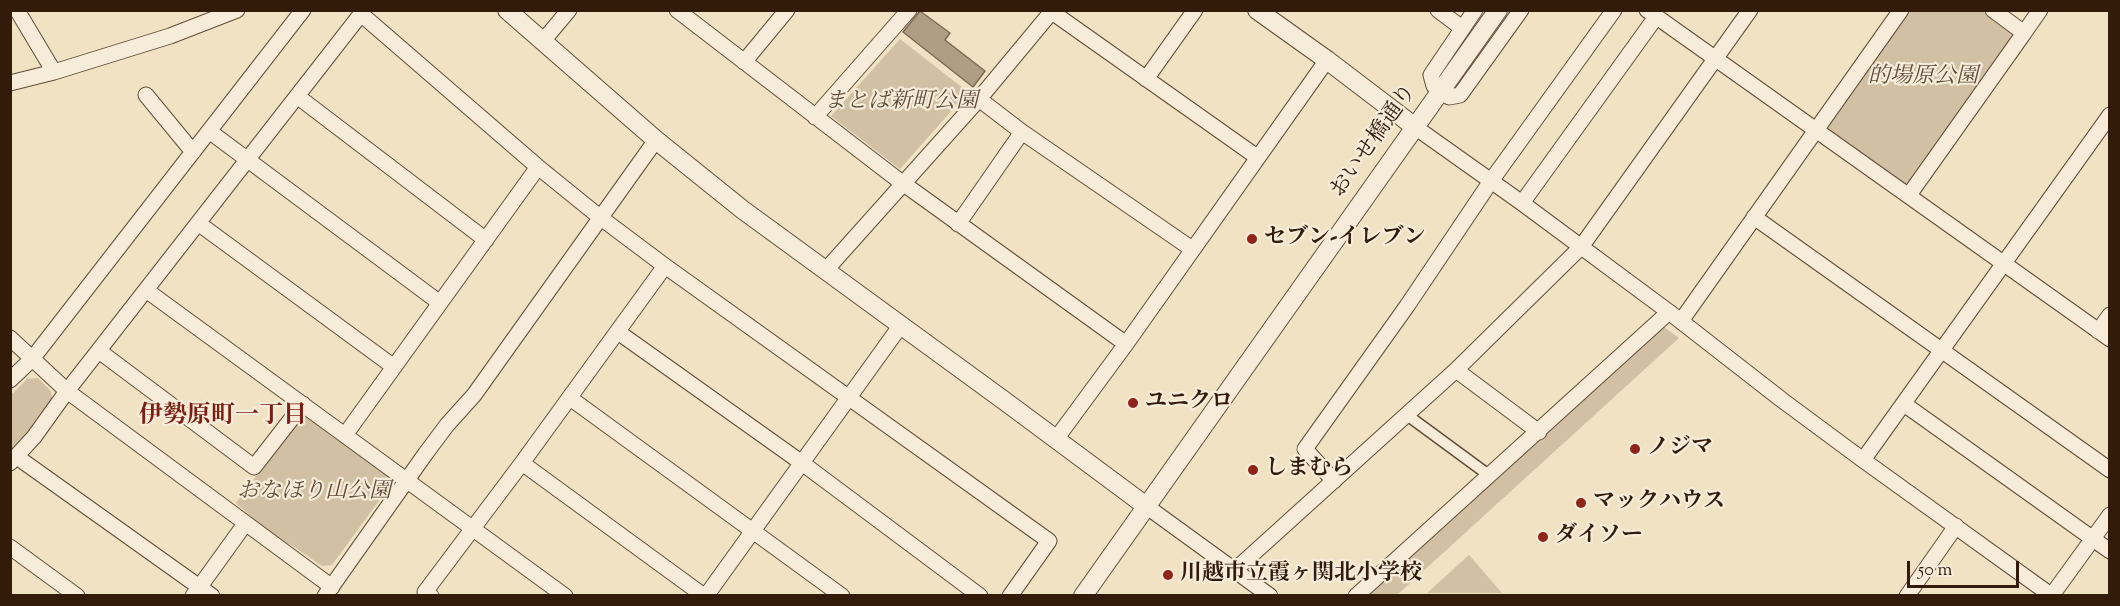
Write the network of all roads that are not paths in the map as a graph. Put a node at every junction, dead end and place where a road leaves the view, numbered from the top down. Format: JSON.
{"nodes":[{"id":1,"x":17,"y":10,"type":"edge"},
{"id":2,"x":237,"y":10,"type":"edge"},
{"id":3,"x":303,"y":10,"type":"edge"},
{"id":4,"x":507,"y":10,"type":"edge"},
{"id":5,"x":569,"y":10,"type":"edge"},
{"id":6,"x":677,"y":10,"type":"edge"},
{"id":7,"x":788,"y":10,"type":"edge"},
{"id":8,"x":909,"y":10,"type":"edge"},
{"id":9,"x":1195,"y":10,"type":"edge"},
{"id":10,"x":1257,"y":10,"type":"edge"},
{"id":11,"x":1438,"y":10,"type":"edge"},
{"id":12,"x":1475,"y":10,"type":"edge"},
{"id":13,"x":1498,"y":10,"type":"edge"},
{"id":14,"x":1521,"y":10,"type":"edge"},
{"id":15,"x":1614,"y":10,"type":"edge"},
{"id":16,"x":1750,"y":10,"type":"edge"},
{"id":17,"x":1901,"y":10,"type":"edge"},
{"id":18,"x":1993,"y":10,"type":"edge"},
{"id":19,"x":2040,"y":10,"type":"edge"},
{"id":20,"x":1052,"y":11,"type":"edge"},
{"id":21,"x":1651,"y":14,"type":"edge"},
{"id":22,"x":1462,"y":28,"type":"junction"},
{"id":23,"x":2024,"y":33,"type":"junction"},
{"id":24,"x":543,"y":41,"type":"junction"},
{"id":25,"x":1326,"y":60,"type":"junction"},
{"id":26,"x":1716,"y":60,"type":"junction"},
{"id":27,"x":744,"y":62,"type":"junction"},
{"id":28,"x":54,"y":72,"type":"junction"},
{"id":29,"x":1146,"y":79,"type":"junction"},
{"id":30,"x":10,"y":83,"type":"edge"},
{"id":31,"x":1440,"y":92,"type":"junction"},
{"id":32,"x":146,"y":95,"type":"dead end"},
{"id":33,"x":297,"y":96,"type":"junction"},
{"id":34,"x":979,"y":99,"type":"junction"},
{"id":35,"x":2109,"y":115,"type":"edge"},
{"id":36,"x":815,"y":117,"type":"junction"},
{"id":37,"x":1414,"y":127,"type":"junction"},
{"id":38,"x":1815,"y":129,"type":"junction"},
{"id":39,"x":209,"y":131,"type":"junction"},
{"id":40,"x":1022,"y":132,"type":"junction"},
{"id":41,"x":656,"y":140,"type":"junction"},
{"id":42,"x":193,"y":152,"type":"junction"},
{"id":43,"x":1257,"y":157,"type":"junction"},
{"id":44,"x":247,"y":160,"type":"junction"},
{"id":45,"x":538,"y":167,"type":"junction"},
{"id":46,"x":1491,"y":181,"type":"junction"},
{"id":47,"x":904,"y":184,"type":"junction"},
{"id":48,"x":1909,"y":195,"type":"junction"},
{"id":49,"x":1522,"y":203,"type":"junction"},
{"id":50,"x":1754,"y":217,"type":"junction"},
{"id":51,"x":601,"y":218,"type":"junction"},
{"id":52,"x":198,"y":223,"type":"junction"},
{"id":53,"x":957,"y":224,"type":"junction"},
{"id":54,"x":486,"y":240,"type":"junction"},
{"id":55,"x":1581,"y":248,"type":"junction"},
{"id":56,"x":1192,"y":249,"type":"junction"},
{"id":57,"x":2003,"y":262,"type":"junction"},
{"id":58,"x":665,"y":266,"type":"junction"},
{"id":59,"x":825,"y":271,"type":"junction"},
{"id":60,"x":146,"y":290,"type":"junction"},
{"id":61,"x":440,"y":303,"type":"junction"},
{"id":62,"x":2109,"y":315,"type":"edge"},
{"id":63,"x":1675,"y":316,"type":"junction"},
{"id":64,"x":901,"y":325,"type":"junction"},
{"id":65,"x":618,"y":332,"type":"junction"},
{"id":66,"x":2104,"y":335,"type":"edge"},
{"id":67,"x":10,"y":338,"type":"edge"},
{"id":68,"x":1126,"y":344,"type":"junction"},
{"id":69,"x":99,"y":351,"type":"junction"},
{"id":70,"x":1942,"y":352,"type":"junction"},
{"id":71,"x":32,"y":359,"type":"junction"},
{"id":72,"x":394,"y":367,"type":"junction"},
{"id":73,"x":1456,"y":370,"type":"junction"},
{"id":74,"x":10,"y":380,"type":"edge"},
{"id":75,"x":67,"y":391,"type":"junction"},
{"id":76,"x":570,"y":398,"type":"junction"},
{"id":77,"x":849,"y":399,"type":"junction"},
{"id":78,"x":303,"y":404,"type":"junction"},
{"id":79,"x":1904,"y":404,"type":"junction"},
{"id":80,"x":1407,"y":415,"type":"junction"},
{"id":81,"x":1539,"y":432,"type":"junction"},
{"id":82,"x":345,"y":435,"type":"junction"},
{"id":83,"x":1056,"y":439,"type":"junction"},
{"id":84,"x":14,"y":460,"type":"edge"},
{"id":85,"x":1863,"y":460,"type":"junction"},
{"id":86,"x":522,"y":463,"type":"junction"},
{"id":87,"x":802,"y":463,"type":"junction"},
{"id":88,"x":2109,"y":470,"type":"edge"},
{"id":89,"x":1490,"y":476,"type":"junction"},
{"id":90,"x":408,"y":480,"type":"junction"},
{"id":91,"x":1334,"y":481,"type":"junction"},
{"id":92,"x":1146,"y":507,"type":"junction"},
{"id":93,"x":2109,"y":515,"type":"edge"},
{"id":94,"x":245,"y":524,"type":"junction"},
{"id":95,"x":1956,"y":526,"type":"junction"},
{"id":96,"x":473,"y":529,"type":"junction"},
{"id":97,"x":752,"y":531,"type":"junction"},
{"id":98,"x":2093,"y":538,"type":"junction"},
{"id":99,"x":10,"y":547,"type":"edge"},
{"id":100,"x":2109,"y":551,"type":"edge"},
{"id":101,"x":1235,"y":570,"type":"junction"},
{"id":102,"x":328,"y":591,"type":"edge"},
{"id":103,"x":202,"y":593,"type":"edge"},
{"id":104,"x":2052,"y":595,"type":"edge"},
{"id":105,"x":76,"y":596,"type":"edge"},
{"id":106,"x":431,"y":596,"type":"edge"},
{"id":107,"x":565,"y":596,"type":"edge"},
{"id":108,"x":705,"y":596,"type":"edge"},
{"id":109,"x":842,"y":596,"type":"edge"},
{"id":110,"x":980,"y":596,"type":"edge"},
{"id":111,"x":1010,"y":596,"type":"edge"},
{"id":112,"x":1083,"y":596,"type":"edge"},
{"id":113,"x":1270,"y":596,"type":"edge"},
{"id":114,"x":1356,"y":596,"type":"edge"},
{"id":115,"x":1907,"y":596,"type":"edge"}],
"edges":[{"from":1,"to":28,"type":"street"},
{"from":2,"to":28,"type":"street"},
{"from":3,"to":39,"type":"street"},
{"from":4,"to":24,"type":"street"},
{"from":5,"to":24,"type":"street"},
{"from":6,"to":27,"type":"street"},
{"from":7,"to":27,"type":"street"},
{"from":8,"to":36,"type":"street"},
{"from":9,"to":29,"type":"street"},
{"from":10,"to":25,"type":"street"},
{"from":11,"to":22,"type":"street"},
{"from":12,"to":22,"type":"street"},
{"from":13,"to":31,"type":"street","name":"おいせ橋通り"},
{"from":14,"to":31,"type":"street"},
{"from":15,"to":46,"type":"street"},
{"from":16,"to":26,"type":"street"},
{"from":17,"to":38,"type":"street"},
{"from":18,"to":23,"type":"street"},
{"from":19,"to":23,"type":"street"},
{"from":20,"to":29,"type":"street"},
{"from":20,"to":34,"type":"street"},
{"from":21,"to":26,"type":"street"},
{"from":21,"to":49,"type":"street"},
{"from":22,"to":31,"type":"street"},
{"from":23,"to":48,"type":"street"},
{"from":24,"to":41,"type":"street"},
{"from":25,"to":37,"type":"street"},
{"from":25,"to":43,"type":"street"},
{"from":26,"to":38,"type":"street"},
{"from":26,"to":55,"type":"street"},
{"from":27,"to":36,"type":"street"},
{"from":28,"to":30,"type":"street"},
{"from":29,"to":43,"type":"street"},
{"from":31,"to":37,"type":"street","name":"おいせ橋通り"},
{"from":32,"to":42,"type":"street"},
{"from":33,"to":44,"type":"street"},
{"from":33,"to":45,"type":"street"},
{"from":33,"to":54,"type":"street"},
{"from":34,"to":40,"type":"street"},
{"from":34,"to":47,"type":"street"},
{"from":35,"to":57,"type":"street"},
{"from":36,"to":47,"type":"street"},
{"from":37,"to":46,"type":"street"},
{"from":37,"to":92,"type":"street","name":"おいせ橋通り"},
{"from":38,"to":48,"type":"street"},
{"from":38,"to":50,"type":"street"},
{"from":39,"to":42,"type":"street"},
{"from":39,"to":44,"type":"street"},
{"from":40,"to":53,"type":"street"},
{"from":40,"to":56,"type":"street"},
{"from":41,"to":51,"type":"street"},
{"from":41,"to":59,"type":"street"},
{"from":42,"to":71,"type":"street"},
{"from":43,"to":56,"type":"street"},
{"from":44,"to":52,"type":"street"},
{"from":44,"to":61,"type":"street"},
{"from":45,"to":51,"type":"street"},
{"from":45,"to":54,"type":"street"},
{"from":46,"to":49,"type":"street"},
{"from":46,"to":91,"type":"street"},
{"from":47,"to":53,"type":"street"},
{"from":47,"to":59,"type":"street"},
{"from":48,"to":57,"type":"street"},
{"from":49,"to":55,"type":"street"},
{"from":50,"to":63,"type":"street"},
{"from":50,"to":70,"type":"street"},
{"from":51,"to":58,"type":"street"},
{"from":51,"to":90,"type":"street"},
{"from":52,"to":60,"type":"street"},
{"from":52,"to":72,"type":"street"},
{"from":53,"to":68,"type":"street"},
{"from":54,"to":61,"type":"street"},
{"from":55,"to":63,"type":"street"},
{"from":55,"to":73,"type":"street"},
{"from":56,"to":68,"type":"street"},
{"from":57,"to":66,"type":"street"},
{"from":57,"to":70,"type":"street"},
{"from":58,"to":65,"type":"street"},
{"from":58,"to":77,"type":"street"},
{"from":59,"to":64,"type":"street"},
{"from":60,"to":69,"type":"street"},
{"from":60,"to":78,"type":"street"},
{"from":61,"to":72,"type":"street"},
{"from":62,"to":66,"type":"street"},
{"from":63,"to":81,"type":"street"},
{"from":63,"to":85,"type":"street"},
{"from":64,"to":77,"type":"street"},
{"from":64,"to":83,"type":"street"},
{"from":65,"to":76,"type":"street"},
{"from":65,"to":87,"type":"street"},
{"from":67,"to":71,"type":"street"},
{"from":68,"to":83,"type":"street"},
{"from":69,"to":75,"type":"street"},
{"from":69,"to":78,"type":"street"},
{"from":70,"to":79,"type":"street"},
{"from":70,"to":88,"type":"street"},
{"from":71,"to":74,"type":"street"},
{"from":71,"to":75,"type":"street"},
{"from":72,"to":82,"type":"street"},
{"from":73,"to":80,"type":"street"},
{"from":73,"to":81,"type":"street"},
{"from":75,"to":84,"type":"street"},
{"from":75,"to":94,"type":"street"},
{"from":76,"to":86,"type":"street"},
{"from":76,"to":97,"type":"street"},
{"from":77,"to":87,"type":"street"},
{"from":77,"to":111,"type":"street"},
{"from":78,"to":82,"type":"street"},
{"from":79,"to":85,"type":"street"},
{"from":79,"to":98,"type":"street"},
{"from":80,"to":89,"type":"street"},
{"from":80,"to":91,"type":"street"},
{"from":81,"to":89,"type":"street"},
{"from":82,"to":90,"type":"street"},
{"from":83,"to":92,"type":"street"},
{"from":84,"to":103,"type":"street"},
{"from":85,"to":95,"type":"street"},
{"from":86,"to":96,"type":"street"},
{"from":86,"to":108,"type":"street"},
{"from":87,"to":97,"type":"street"},
{"from":87,"to":110,"type":"street"},
{"from":89,"to":114,"type":"street"},
{"from":90,"to":96,"type":"street"},
{"from":90,"to":102,"type":"street"},
{"from":91,"to":101,"type":"street"},
{"from":92,"to":101,"type":"street"},
{"from":92,"to":112,"type":"street","name":"おいせ橋通り"},
{"from":93,"to":98,"type":"street"},
{"from":94,"to":102,"type":"street"},
{"from":94,"to":103,"type":"street"},
{"from":95,"to":104,"type":"street"},
{"from":95,"to":115,"type":"street"},
{"from":96,"to":106,"type":"street"},
{"from":96,"to":107,"type":"street"},
{"from":97,"to":108,"type":"street"},
{"from":97,"to":109,"type":"street"},
{"from":98,"to":100,"type":"street"},
{"from":98,"to":104,"type":"street"},
{"from":99,"to":105,"type":"street"},
{"from":101,"to":113,"type":"street"}]}
